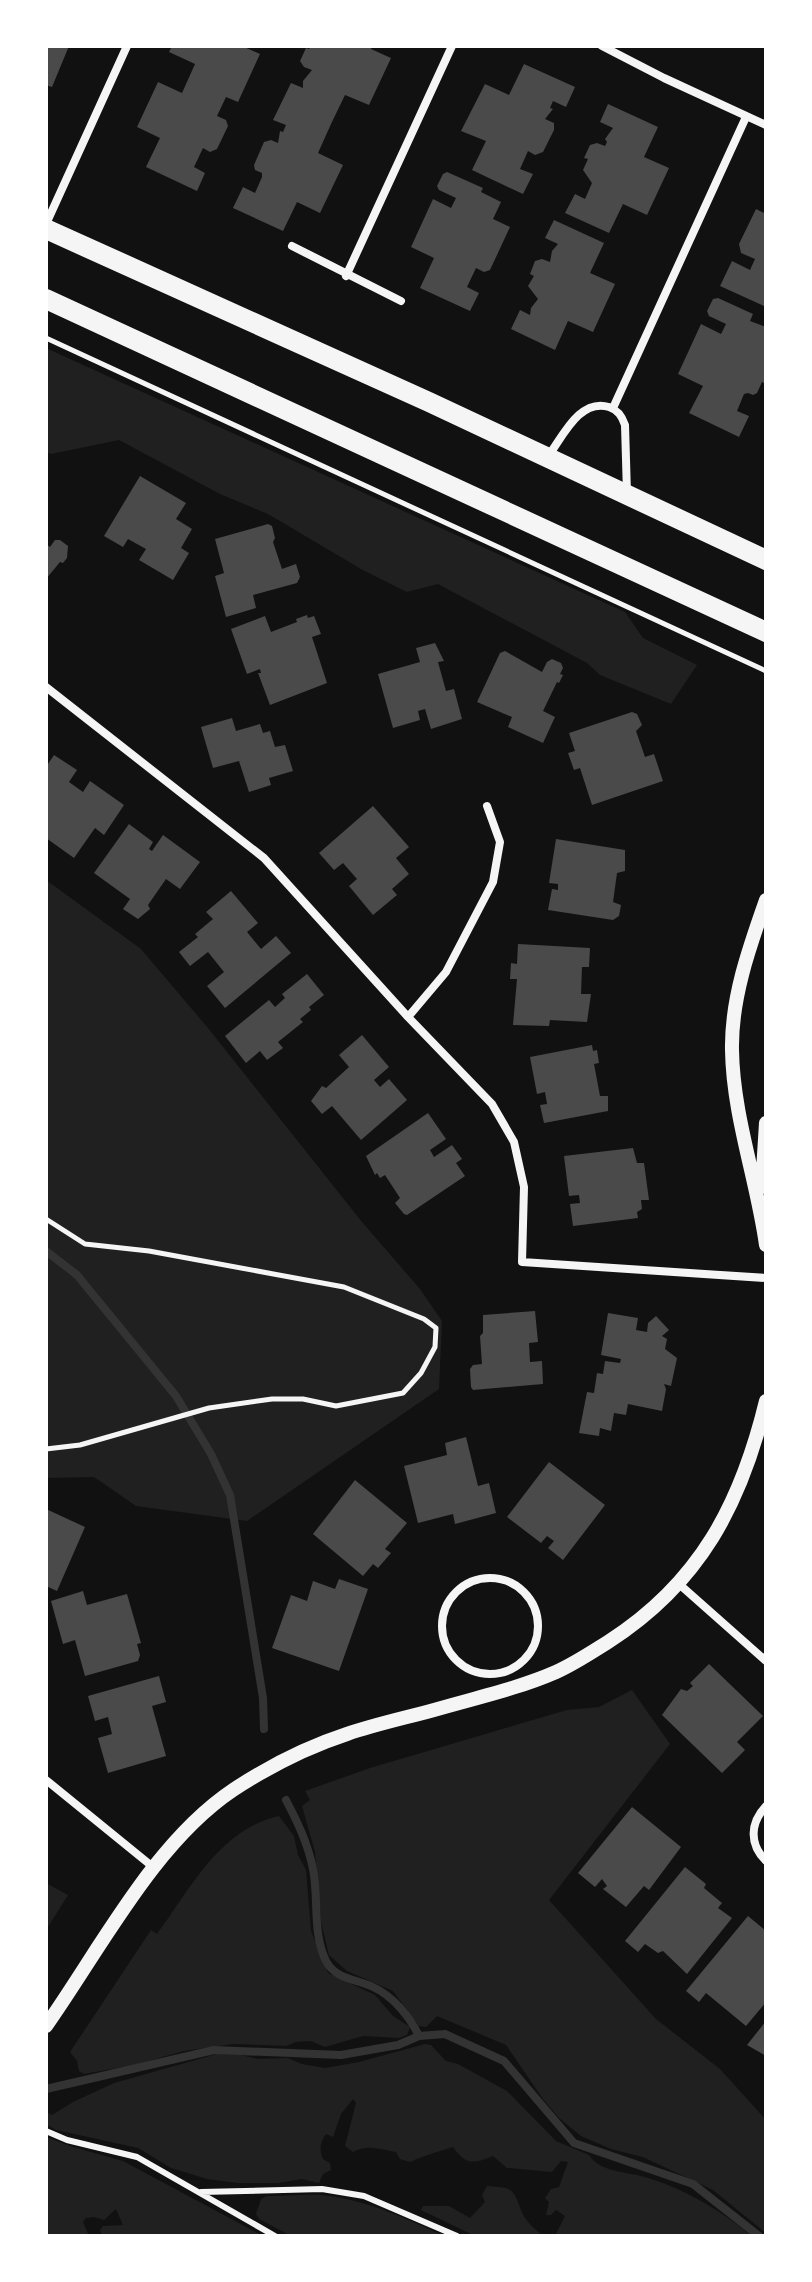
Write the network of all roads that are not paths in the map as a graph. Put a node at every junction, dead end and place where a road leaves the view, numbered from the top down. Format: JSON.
{"nodes":[{"id":1,"x":127,"y":46,"type":"edge"},
{"id":2,"x":452,"y":46,"type":"edge"},
{"id":3,"x":602,"y":46,"type":"edge"},
{"id":4,"x":746,"y":117,"type":"junction"},
{"id":5,"x":766,"y":125,"type":"edge"},
{"id":6,"x":46,"y":227,"type":"edge"},
{"id":7,"x":292,"y":246,"type":"dead end"},
{"id":8,"x":346,"y":276,"type":"junction"},
{"id":9,"x":46,"y":299,"type":"edge"},
{"id":10,"x":401,"y":301,"type":"dead end"},
{"id":11,"x":613,"y":408,"type":"junction"},
{"id":12,"x":547,"y":458,"type":"junction"},
{"id":13,"x":627,"y":495,"type":"junction"},
{"id":14,"x":766,"y":560,"type":"edge"},
{"id":15,"x":766,"y":632,"type":"edge"},
{"id":16,"x":46,"y":687,"type":"edge"},
{"id":17,"x":487,"y":806,"type":"dead end"},
{"id":18,"x":766,"y":900,"type":"edge"},
{"id":19,"x":408,"y":1017,"type":"junction"},
{"id":20,"x":766,"y":1123,"type":"edge"},
{"id":21,"x":761,"y":1207,"type":"junction"},
{"id":22,"x":766,"y":1245,"type":"edge"},
{"id":23,"x":766,"y":1278,"type":"edge"},
{"id":24,"x":766,"y":1401,"type":"edge"},
{"id":25,"x":679,"y":1584,"type":"junction"},
{"id":26,"x":766,"y":1661,"type":"edge"},
{"id":27,"x":508,"y":1671,"type":"junction"},
{"id":28,"x":515,"y":1686,"type":"junction"},
{"id":29,"x":46,"y":1780,"type":"edge"},
{"id":30,"x":766,"y":1806,"type":"edge"},
{"id":31,"x":766,"y":1861,"type":"edge"},
{"id":32,"x":153,"y":1867,"type":"junction"},
{"id":33,"x":46,"y":2026,"type":"edge"},
{"id":34,"x":46,"y":2131,"type":"edge"},
{"id":35,"x":201,"y":2192,"type":"junction"},
{"id":36,"x":275,"y":2236,"type":"edge"},
{"id":37,"x":457,"y":2236,"type":"edge"}],
"edges":[{"from":1,"to":6,"type":"street"},
{"from":2,"to":8,"type":"street"},
{"from":3,"to":4,"type":"street"},
{"from":4,"to":5,"type":"street"},
{"from":4,"to":11,"type":"street"},
{"from":6,"to":12,"type":"main road"},
{"from":7,"to":8,"type":"street"},
{"from":8,"to":10,"type":"street"},
{"from":9,"to":15,"type":"main road"},
{"from":11,"to":12,"type":"street"},
{"from":11,"to":13,"type":"street"},
{"from":12,"to":13,"type":"main road"},
{"from":13,"to":14,"type":"main road"},
{"from":16,"to":19,"type":"street"},
{"from":17,"to":19,"type":"street"},
{"from":18,"to":21,"type":"street"},
{"from":19,"to":23,"type":"street"},
{"from":20,"to":21,"type":"street"},
{"from":21,"to":22,"type":"street"},
{"from":24,"to":25,"type":"street"},
{"from":25,"to":26,"type":"street"},
{"from":25,"to":28,"type":"street"},
{"from":27,"to":27,"type":"street"},
{"from":27,"to":28,"type":"street"},
{"from":28,"to":32,"type":"street"},
{"from":29,"to":32,"type":"street"},
{"from":30,"to":31,"type":"street"},
{"from":32,"to":33,"type":"street"},
{"from":34,"to":35,"type":"lane"},
{"from":35,"to":36,"type":"lane"},
{"from":35,"to":37,"type":"lane"}]}
